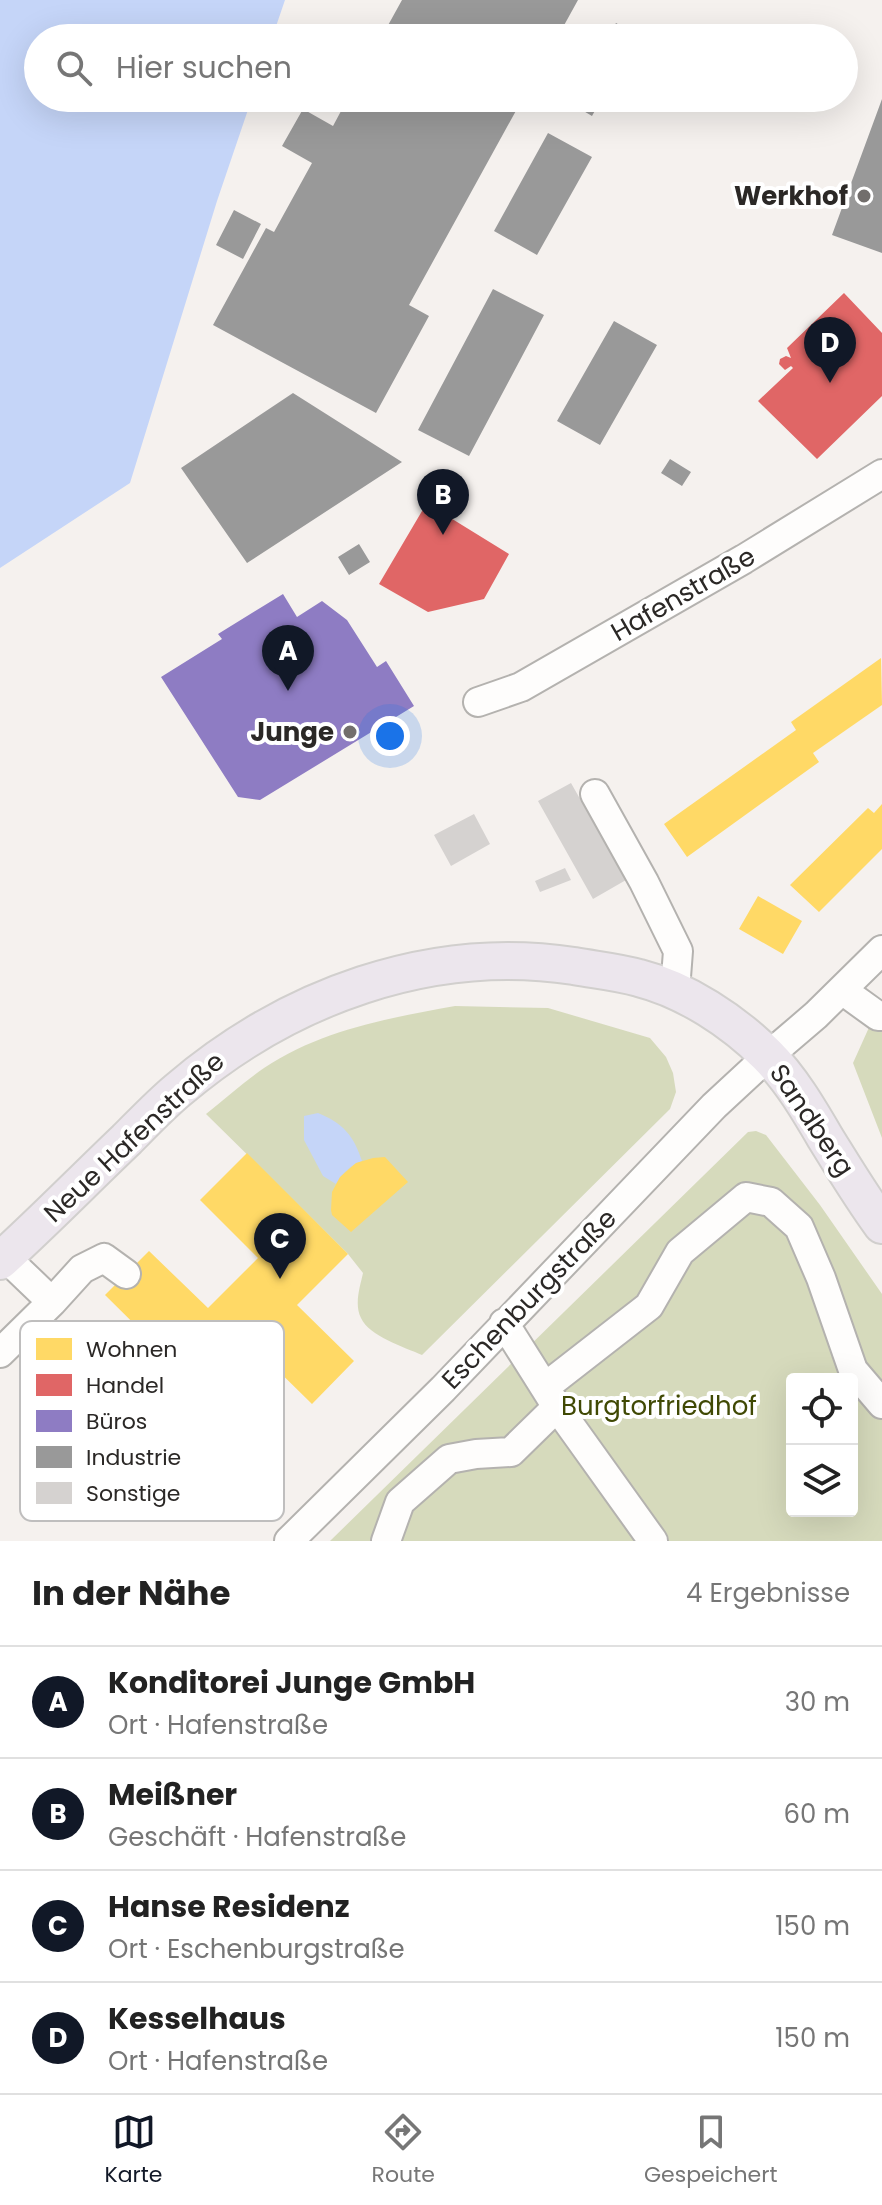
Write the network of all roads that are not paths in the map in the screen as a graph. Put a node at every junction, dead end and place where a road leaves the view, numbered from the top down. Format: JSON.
{"nodes":[{"id":1,"x":882,"y":474,"type":"edge"},
{"id":2,"x":478,"y":702,"type":"dead end"},
{"id":3,"x":595,"y":794,"type":"dead end"},
{"id":4,"x":882,"y":950,"type":"edge"},
{"id":5,"x":675,"y":990,"type":"junction"},
{"id":6,"x":842,"y":990,"type":"junction"},
{"id":7,"x":882,"y":1016,"type":"edge"},
{"id":8,"x":768,"y":1056,"type":"junction"},
{"id":9,"x":882,"y":1225,"type":"edge"},
{"id":10,"x":2,"y":1259,"type":"edge"},
{"id":11,"x":126,"y":1274,"type":"dead end"},
{"id":12,"x":52,"y":1302,"type":"junction"},
{"id":13,"x":33,"y":1321,"type":"edge"},
{"id":14,"x":504,"y":1323,"type":"junction"},
{"id":15,"x":20,"y":1333,"type":"edge"},
{"id":16,"x":0,"y":1353,"type":"edge"},
{"id":17,"x":551,"y":1397,"type":"junction"},
{"id":18,"x":882,"y":1404,"type":"edge"},
{"id":19,"x":289,"y":1541,"type":"edge"},
{"id":20,"x":386,"y":1541,"type":"edge"},
{"id":21,"x":653,"y":1541,"type":"edge"}],
"edges":[{"from":1,"to":2,"type":"street","name":"Hafenstraße"},
{"from":3,"to":5,"type":"street"},
{"from":4,"to":6,"type":"street","name":"Eschenburgstraße"},
{"from":5,"to":8,"type":"main road","name":"Neue Hafenstraße"},
{"from":5,"to":10,"type":"main road","name":"Neue Hafenstraße"},
{"from":6,"to":7,"type":"street"},
{"from":6,"to":8,"type":"street","name":"Eschenburgstraße"},
{"from":8,"to":9,"type":"main road","name":"Sandberg"},
{"from":8,"to":14,"type":"street","name":"Eschenburgstraße"},
{"from":10,"to":12,"type":"street"},
{"from":11,"to":12,"type":"street"},
{"from":12,"to":13,"type":"street"},
{"from":14,"to":17,"type":"street"},
{"from":14,"to":19,"type":"street","name":"Eschenburgstraße"},
{"from":15,"to":16,"type":"street"},
{"from":17,"to":18,"type":"street"},
{"from":17,"to":20,"type":"street"},
{"from":17,"to":21,"type":"street"}]}
